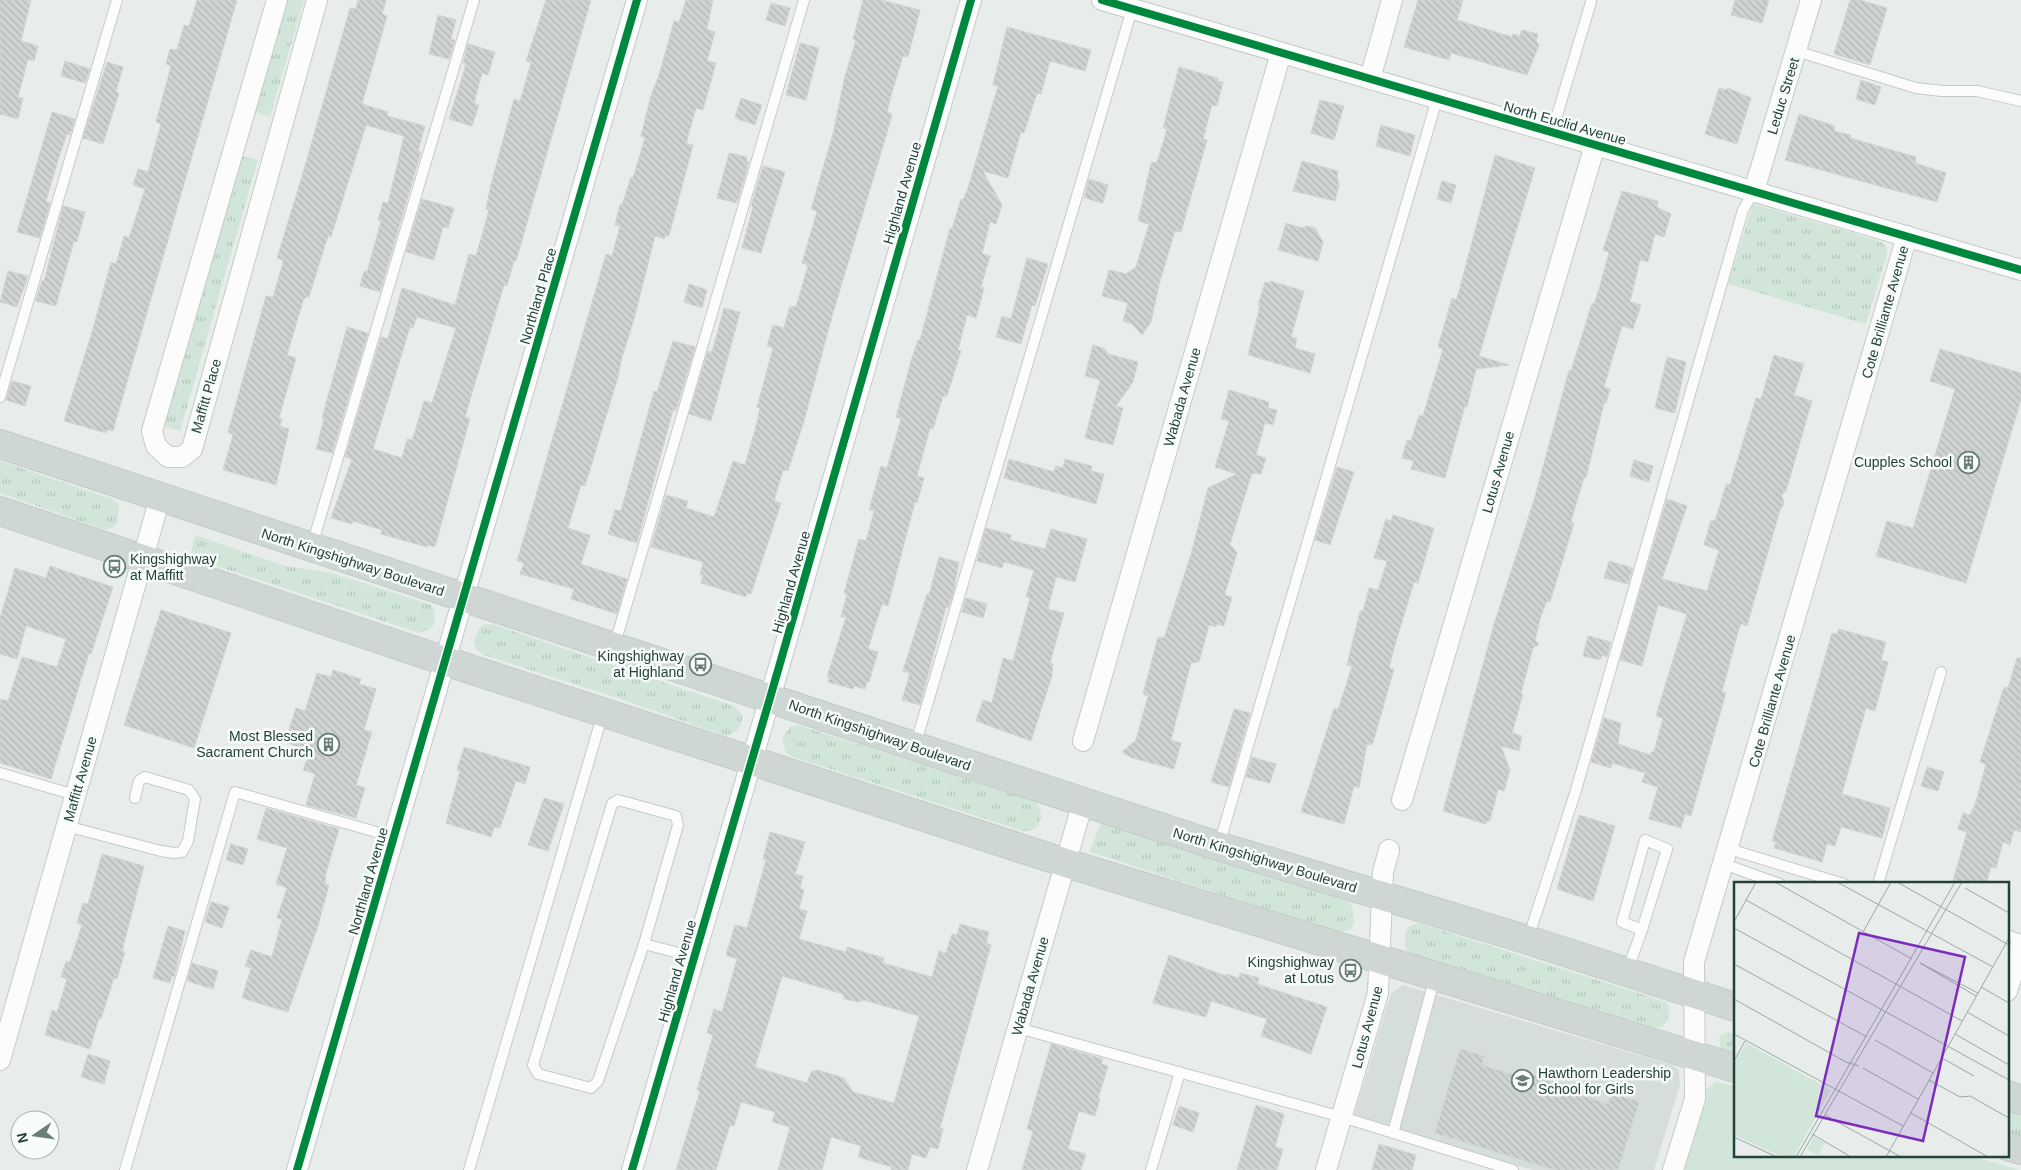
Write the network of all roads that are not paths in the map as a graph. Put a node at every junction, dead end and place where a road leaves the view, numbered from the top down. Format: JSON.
{"nodes":[{"id":1,"x":117,"y":0,"type":"edge"},
{"id":2,"x":277,"y":0,"type":"edge"},
{"id":3,"x":317,"y":0,"type":"edge"},
{"id":4,"x":474,"y":0,"type":"edge"},
{"id":5,"x":637,"y":0,"type":"edge"},
{"id":6,"x":804,"y":0,"type":"edge"},
{"id":7,"x":971,"y":0,"type":"edge"},
{"id":8,"x":1103,"y":0,"type":"edge"},
{"id":9,"x":1392,"y":0,"type":"edge"},
{"id":10,"x":1811,"y":0,"type":"edge"},
{"id":11,"x":1591,"y":2,"type":"dead end"},
{"id":12,"x":1132,"y":9,"type":"junction"},
{"id":13,"x":1796,"y":51,"type":"junction"},
{"id":14,"x":1281,"y":53,"type":"junction"},
{"id":15,"x":1370,"y":79,"type":"junction"},
{"id":16,"x":1437,"y":98,"type":"junction"},
{"id":17,"x":2021,"y":100,"type":"edge"},
{"id":18,"x":1552,"y":132,"type":"junction"},
{"id":19,"x":1594,"y":145,"type":"junction"},
{"id":20,"x":1754,"y":192,"type":"junction"},
{"id":21,"x":1907,"y":236,"type":"junction"},
{"id":22,"x":2021,"y":270,"type":"edge"},
{"id":23,"x":0,"y":396,"type":"edge"},
{"id":24,"x":0,"y":444,"type":"edge"},
{"id":25,"x":160,"y":498,"type":"junction"},
{"id":26,"x":0,"y":511,"type":"edge"},
{"id":27,"x":311,"y":548,"type":"junction"},
{"id":28,"x":142,"y":560,"type":"junction"},
{"id":29,"x":464,"y":599,"type":"junction"},
{"id":30,"x":614,"y":648,"type":"junction"},
{"id":31,"x":445,"y":661,"type":"junction"},
{"id":32,"x":1941,"y":672,"type":"dead end"},
{"id":33,"x":770,"y":698,"type":"junction"},
{"id":34,"x":603,"y":712,"type":"junction"},
{"id":35,"x":1083,"y":741,"type":"dead end"},
{"id":36,"x":915,"y":747,"type":"junction"},
{"id":37,"x":751,"y":760,"type":"junction"},
{"id":38,"x":0,"y":773,"type":"edge"},
{"id":39,"x":75,"y":795,"type":"junction"},
{"id":40,"x":135,"y":798,"type":"dead end"},
{"id":41,"x":1402,"y":800,"type":"dead end"},
{"id":42,"x":1083,"y":802,"type":"junction"},
{"id":43,"x":66,"y":826,"type":"junction"},
{"id":44,"x":394,"y":837,"type":"junction"},
{"id":45,"x":1218,"y":846,"type":"junction"},
{"id":46,"x":1389,"y":850,"type":"dead end"},
{"id":47,"x":1727,"y":856,"type":"junction"},
{"id":48,"x":1066,"y":863,"type":"junction"},
{"id":49,"x":1767,"y":882,"type":"edge"},
{"id":50,"x":1836,"y":882,"type":"edge"},
{"id":51,"x":1879,"y":882,"type":"edge"},
{"id":52,"x":1382,"y":896,"type":"junction"},
{"id":53,"x":1642,"y":930,"type":"junction"},
{"id":54,"x":2008,"y":935,"type":"edge"},
{"id":55,"x":1528,"y":940,"type":"junction"},
{"id":56,"x":2021,"y":940,"type":"edge"},
{"id":57,"x":644,"y":944,"type":"junction"},
{"id":58,"x":2021,"y":945,"type":"edge"},
{"id":59,"x":694,"y":957,"type":"junction"},
{"id":60,"x":1381,"y":960,"type":"junction"},
{"id":61,"x":1626,"y":972,"type":"junction"},
{"id":62,"x":1435,"y":977,"type":"junction"},
{"id":63,"x":2008,"y":988,"type":"edge"},
{"id":64,"x":1694,"y":994,"type":"junction"},
{"id":65,"x":1734,"y":1007,"type":"edge"},
{"id":66,"x":1018,"y":1028,"type":"junction"},
{"id":67,"x":1695,"y":1057,"type":"junction"},
{"id":68,"x":0,"y":1060,"type":"edge"},
{"id":69,"x":1734,"y":1068,"type":"edge"},
{"id":70,"x":1180,"y":1072,"type":"junction"},
{"id":71,"x":2008,"y":1095,"type":"edge"},
{"id":72,"x":2021,"y":1100,"type":"edge"},
{"id":73,"x":1342,"y":1117,"type":"junction"},
{"id":74,"x":1393,"y":1133,"type":"junction"},
{"id":75,"x":2008,"y":1146,"type":"edge"},
{"id":76,"x":2021,"y":1150,"type":"edge"},
{"id":77,"x":1500,"y":1168,"type":"edge"},
{"id":78,"x":125,"y":1170,"type":"edge"},
{"id":79,"x":297,"y":1170,"type":"edge"},
{"id":80,"x":469,"y":1170,"type":"edge"},
{"id":81,"x":632,"y":1170,"type":"edge"},
{"id":82,"x":977,"y":1170,"type":"edge"},
{"id":83,"x":1151,"y":1170,"type":"edge"},
{"id":84,"x":1326,"y":1170,"type":"edge"},
{"id":85,"x":1513,"y":1170,"type":"edge"},
{"id":86,"x":1673,"y":1170,"type":"edge"}],
"edges":[{"from":1,"to":23,"type":"lane"},
{"from":2,"to":3,"type":"street","name":"Maffitt Place"},
{"from":4,"to":27,"type":"lane"},
{"from":5,"to":29,"type":"street","name":"Northland Place"},
{"from":6,"to":30,"type":"lane"},
{"from":7,"to":33,"type":"street","name":"Highland Avenue"},
{"from":8,"to":12,"type":"street","name":"North Euclid Avenue"},
{"from":9,"to":15,"type":"street"},
{"from":10,"to":13,"type":"street","name":"Leduc Street"},
{"from":11,"to":18,"type":"lane"},
{"from":12,"to":14,"type":"street","name":"North Euclid Avenue"},
{"from":12,"to":36,"type":"lane"},
{"from":13,"to":17,"type":"lane"},
{"from":13,"to":20,"type":"street","name":"Leduc Street"},
{"from":14,"to":15,"type":"street","name":"North Euclid Avenue"},
{"from":14,"to":35,"type":"street","name":"Wabada Avenue"},
{"from":15,"to":16,"type":"street","name":"North Euclid Avenue"},
{"from":16,"to":18,"type":"street","name":"North Euclid Avenue"},
{"from":16,"to":45,"type":"lane"},
{"from":18,"to":19,"type":"street","name":"North Euclid Avenue"},
{"from":19,"to":20,"type":"street","name":"North Euclid Avenue"},
{"from":19,"to":41,"type":"street","name":"Lotus Avenue"},
{"from":20,"to":21,"type":"street","name":"North Euclid Avenue"},
{"from":20,"to":55,"type":"lane"},
{"from":21,"to":22,"type":"street","name":"North Euclid Avenue"},
{"from":21,"to":47,"type":"street","name":"Cote Brilliante Avenue"},
{"from":24,"to":25,"type":"main road","name":"North Kingshighway Boulevard"},
{"from":25,"to":27,"type":"main road","name":"North Kingshighway Boulevard"},
{"from":25,"to":28,"type":"street","name":"Maffitt Avenue"},
{"from":26,"to":28,"type":"main road"},
{"from":27,"to":29,"type":"main road","name":"North Kingshighway Boulevard"},
{"from":28,"to":31,"type":"main road"},
{"from":28,"to":39,"type":"street","name":"Maffitt Avenue"},
{"from":29,"to":30,"type":"main road","name":"North Kingshighway Boulevard"},
{"from":29,"to":31,"type":"street","name":"Northland Avenue"},
{"from":30,"to":33,"type":"main road","name":"North Kingshighway Boulevard"},
{"from":31,"to":34,"type":"main road"},
{"from":31,"to":44,"type":"street","name":"Northland Avenue"},
{"from":32,"to":51,"type":"lane"},
{"from":33,"to":36,"type":"main road","name":"North Kingshighway Boulevard"},
{"from":33,"to":37,"type":"street","name":"Highland Avenue"},
{"from":34,"to":37,"type":"main road"},
{"from":34,"to":80,"type":"lane"},
{"from":36,"to":42,"type":"main road","name":"North Kingshighway Boulevard"},
{"from":37,"to":48,"type":"main road"},
{"from":37,"to":59,"type":"street","name":"Highland Avenue"},
{"from":38,"to":39,"type":"lane"},
{"from":39,"to":43,"type":"street","name":"Maffitt Avenue"},
{"from":40,"to":43,"type":"lane"},
{"from":42,"to":45,"type":"main road","name":"North Kingshighway Boulevard"},
{"from":42,"to":48,"type":"street","name":"Wabada Avenue"},
{"from":43,"to":68,"type":"street","name":"Maffitt Avenue"},
{"from":44,"to":78,"type":"lane"},
{"from":44,"to":79,"type":"street","name":"Northland Avenue"},
{"from":45,"to":52,"type":"main road","name":"North Kingshighway Boulevard"},
{"from":46,"to":52,"type":"street","name":"Lotus Avenue"},
{"from":47,"to":49,"type":"lane"},
{"from":47,"to":50,"type":"lane"},
{"from":47,"to":64,"type":"street","name":"Cote Brilliante Avenue"},
{"from":48,"to":60,"type":"main road"},
{"from":48,"to":66,"type":"street","name":"Wabada Avenue"},
{"from":52,"to":55,"type":"main road","name":"North Kingshighway Boulevard"},
{"from":52,"to":60,"type":"street","name":"Lotus Avenue"},
{"from":53,"to":53,"type":"lane"},
{"from":53,"to":61,"type":"lane"},
{"from":54,"to":56,"type":"lane"},
{"from":55,"to":61,"type":"main road","name":"North Kingshighway Boulevard"},
{"from":57,"to":57,"type":"lane"},
{"from":57,"to":59,"type":"lane"},
{"from":58,"to":63,"type":"street"},
{"from":59,"to":81,"type":"street","name":"Highland Avenue"},
{"from":60,"to":62,"type":"main road"},
{"from":60,"to":73,"type":"street","name":"Lotus Avenue"},
{"from":61,"to":64,"type":"main road","name":"North Kingshighway Boulevard"},
{"from":62,"to":67,"type":"main road"},
{"from":62,"to":74,"type":"lane"},
{"from":64,"to":65,"type":"main road","name":"North Kingshighway Boulevard"},
{"from":64,"to":67,"type":"street","name":"Cote Brilliante Avenue"},
{"from":66,"to":70,"type":"lane"},
{"from":66,"to":82,"type":"street","name":"Wabada Avenue"},
{"from":67,"to":69,"type":"main road"},
{"from":67,"to":86,"type":"street","name":"Cote Brilliante Avenue"},
{"from":70,"to":73,"type":"lane"},
{"from":70,"to":83,"type":"lane"},
{"from":71,"to":72,"type":"main road"},
{"from":73,"to":74,"type":"lane"},
{"from":73,"to":84,"type":"street","name":"Lotus Avenue"},
{"from":74,"to":77,"type":"lane"},
{"from":75,"to":76,"type":"main road"},
{"from":77,"to":85,"type":"lane"}]}
